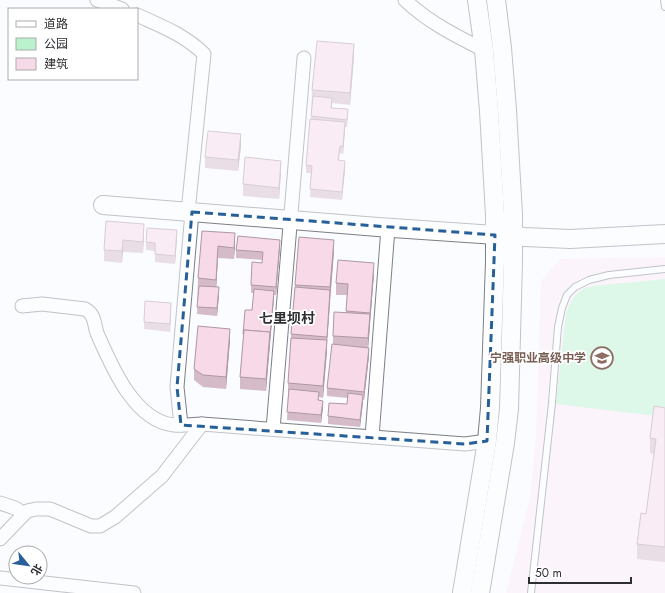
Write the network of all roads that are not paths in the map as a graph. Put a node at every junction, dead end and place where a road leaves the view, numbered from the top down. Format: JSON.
{"nodes":[{"id":1,"x":97,"y":0,"type":"edge"},
{"id":2,"x":405,"y":0,"type":"edge"},
{"id":3,"x":477,"y":0,"type":"edge"},
{"id":4,"x":496,"y":0,"type":"edge"},
{"id":5,"x":664,"y":0,"type":"edge"},
{"id":6,"x":665,"y":7,"type":"edge"},
{"id":7,"x":119,"y":8,"type":"edge"},
{"id":8,"x":138,"y":15,"type":"edge"},
{"id":9,"x":484,"y":50,"type":"junction"},
{"id":10,"x":304,"y":58,"type":"dead end"},
{"id":11,"x":103,"y":205,"type":"dead end"},
{"id":12,"x":190,"y":212,"type":"junction"},
{"id":13,"x":290,"y":220,"type":"junction"},
{"id":14,"x":388,"y":228,"type":"junction"},
{"id":15,"x":665,"y":234,"type":"edge"},
{"id":16,"x":495,"y":235,"type":"junction"},
{"id":17,"x":513,"y":236,"type":"junction"},
{"id":18,"x":665,"y":269,"type":"edge"},
{"id":19,"x":22,"y":306,"type":"dead end"},
{"id":20,"x":202,"y":424,"type":"junction"},
{"id":21,"x":181,"y":425,"type":"junction"},
{"id":22,"x":273,"y":429,"type":"junction"},
{"id":23,"x":372,"y":437,"type":"junction"},
{"id":24,"x":487,"y":441,"type":"junction"},
{"id":25,"x":0,"y":502,"type":"edge"},
{"id":26,"x":24,"y":514,"type":"junction"},
{"id":27,"x":0,"y":539,"type":"edge"},
{"id":28,"x":0,"y":578,"type":"edge"},
{"id":29,"x":131,"y":593,"type":"edge"},
{"id":30,"x":462,"y":593,"type":"edge"},
{"id":31,"x":480,"y":593,"type":"edge"},
{"id":32,"x":531,"y":593,"type":"edge"}],
"edges":[{"from":1,"to":7,"type":"street"},
{"from":2,"to":9,"type":"street"},
{"from":3,"to":9,"type":"street"},
{"from":4,"to":17,"type":"street"},
{"from":5,"to":6,"type":"lane"},
{"from":8,"to":12,"type":"street"},
{"from":9,"to":16,"type":"street"},
{"from":10,"to":13,"type":"street"},
{"from":11,"to":12,"type":"street"},
{"from":12,"to":13,"type":"street"},
{"from":12,"to":21,"type":"street"},
{"from":13,"to":14,"type":"street"},
{"from":13,"to":22,"type":"street"},
{"from":14,"to":16,"type":"street"},
{"from":14,"to":23,"type":"street"},
{"from":15,"to":17,"type":"street"},
{"from":16,"to":17,"type":"street"},
{"from":16,"to":24,"type":"street"},
{"from":17,"to":31,"type":"street"},
{"from":18,"to":32,"type":"lane"},
{"from":19,"to":21,"type":"street"},
{"from":20,"to":21,"type":"street"},
{"from":20,"to":22,"type":"street"},
{"from":20,"to":26,"type":"street"},
{"from":22,"to":23,"type":"street"},
{"from":23,"to":24,"type":"street"},
{"from":24,"to":30,"type":"street"},
{"from":25,"to":26,"type":"street"},
{"from":26,"to":27,"type":"street"},
{"from":28,"to":29,"type":"street"}]}
